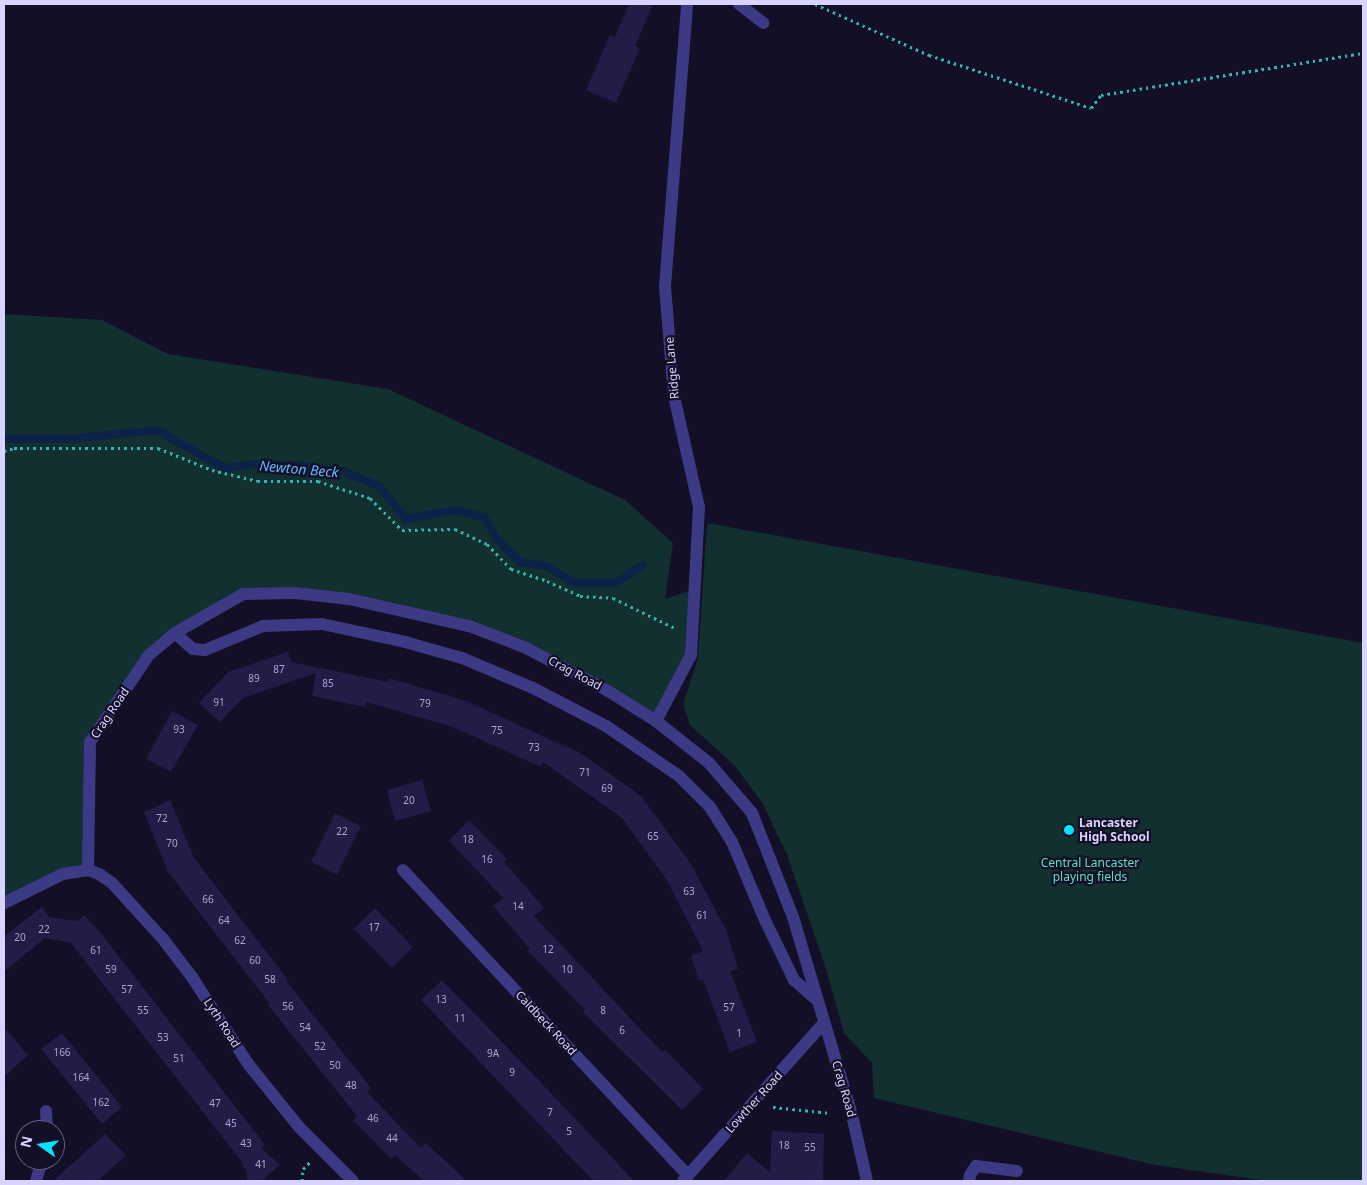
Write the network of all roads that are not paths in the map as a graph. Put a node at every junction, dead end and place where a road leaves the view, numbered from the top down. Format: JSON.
{"nodes":[{"id":1,"x":687,"y":4,"type":"edge"},
{"id":2,"x":739,"y":4,"type":"edge"},
{"id":3,"x":763,"y":24,"type":"dead end"},
{"id":4,"x":175,"y":633,"type":"junction"},
{"id":5,"x":656,"y":721,"type":"junction"},
{"id":6,"x":88,"y":870,"type":"junction"},
{"id":7,"x":403,"y":870,"type":"dead end"},
{"id":8,"x":4,"y":903,"type":"edge"},
{"id":9,"x":815,"y":998,"type":"junction"},
{"id":10,"x":824,"y":1023,"type":"junction"},
{"id":11,"x":46,"y":1111,"type":"dead end"},
{"id":12,"x":46,"y":1120,"type":"edge"},
{"id":13,"x":1017,"y":1171,"type":"dead end"},
{"id":14,"x":686,"y":1178,"type":"edge"},
{"id":15,"x":353,"y":1181,"type":"edge"},
{"id":16,"x":867,"y":1181,"type":"edge"},
{"id":17,"x":969,"y":1181,"type":"edge"}],
"edges":[{"from":1,"to":5,"type":"street","name":"Ridge Lane"},
{"from":2,"to":3,"type":"street"},
{"from":4,"to":5,"type":"street","name":"Crag Road"},
{"from":4,"to":6,"type":"street","name":"Crag Road"},
{"from":4,"to":9,"type":"street","name":"Crag Road"},
{"from":5,"to":9,"type":"street","name":"Crag Road"},
{"from":6,"to":8,"type":"street"},
{"from":6,"to":15,"type":"street","name":"Lyth Road"},
{"from":7,"to":14,"type":"street","name":"Caldbeck Road"},
{"from":9,"to":10,"type":"street","name":"Crag Road"},
{"from":10,"to":14,"type":"street","name":"Lowther Road"},
{"from":10,"to":16,"type":"street","name":"Crag Road"},
{"from":11,"to":12,"type":"street"},
{"from":13,"to":17,"type":"street"}]}
